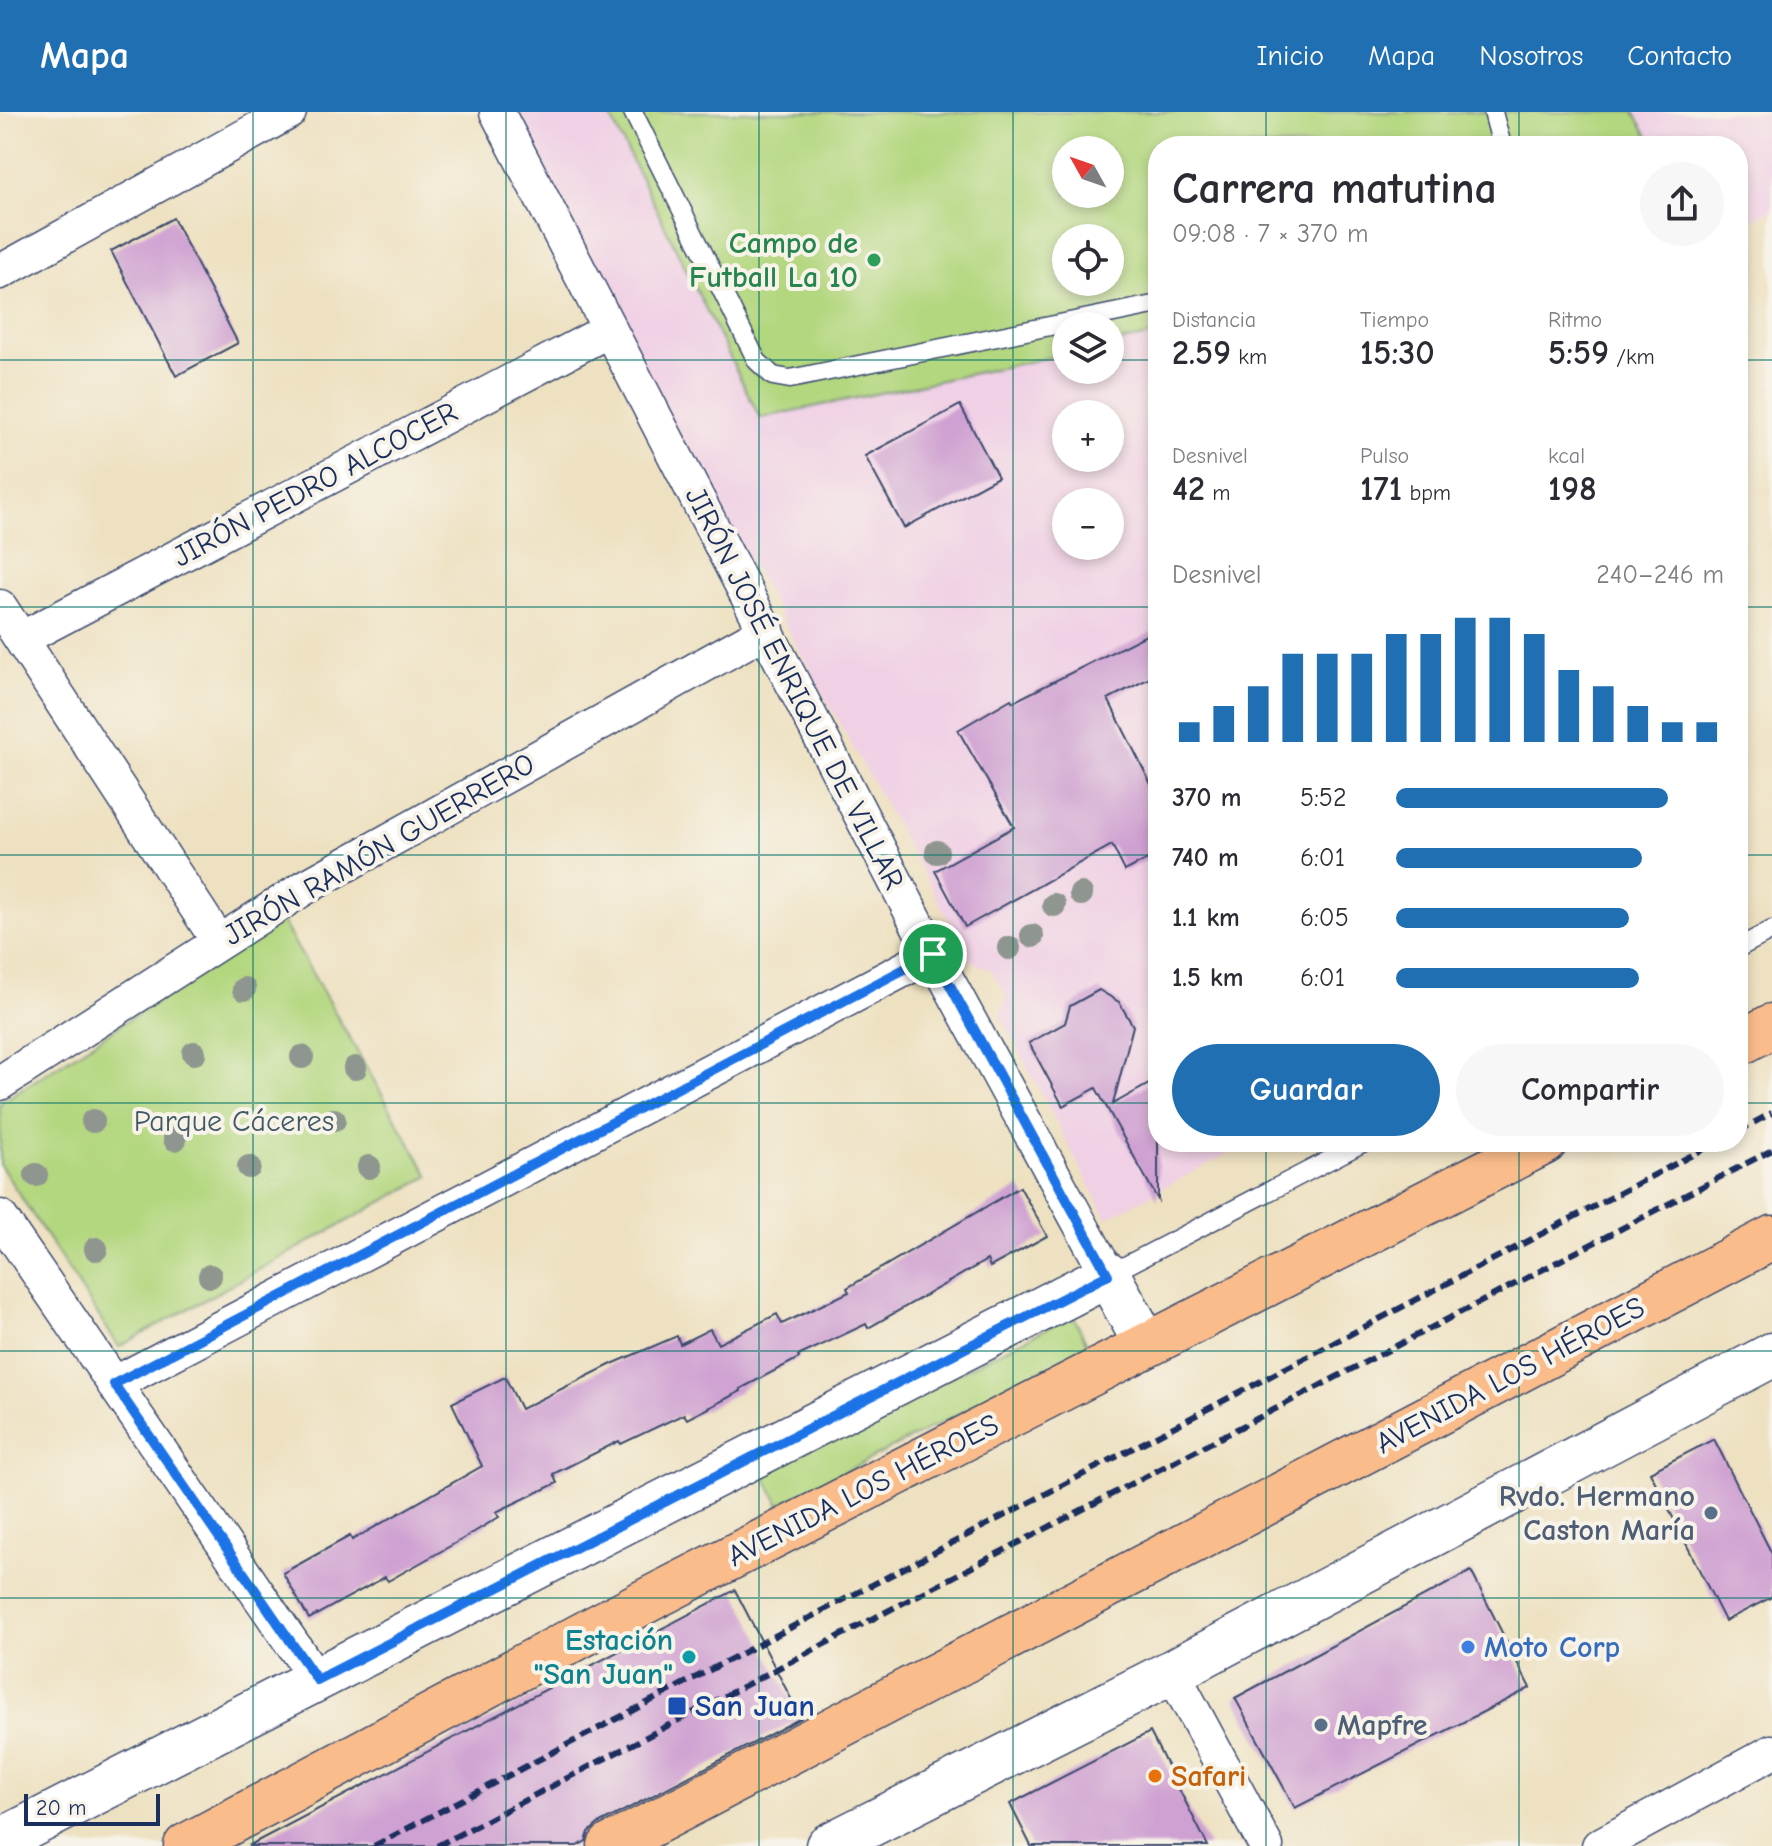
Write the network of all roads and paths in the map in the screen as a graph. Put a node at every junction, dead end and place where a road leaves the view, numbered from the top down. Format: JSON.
{"nodes":[{"id":1,"x":289,"y":112,"type":"edge"},
{"id":2,"x":497,"y":112,"type":"edge"},
{"id":3,"x":633,"y":112,"type":"edge"},
{"id":4,"x":1493,"y":112,"type":"edge"},
{"id":5,"x":1499,"y":136,"type":"edge"},
{"id":6,"x":0,"y":272,"type":"edge"},
{"id":7,"x":1148,"y":306,"type":"edge"},
{"id":8,"x":609,"y":330,"type":"junction"},
{"id":9,"x":0,"y":607,"type":"edge"},
{"id":10,"x":767,"y":630,"type":"junction"},
{"id":11,"x":21,"y":639,"type":"junction"},
{"id":12,"x":1772,"y":930,"type":"edge"},
{"id":13,"x":1748,"y":938,"type":"edge"},
{"id":14,"x":219,"y":942,"type":"junction"},
{"id":15,"x":933,"y":954,"type":"junction"},
{"id":16,"x":1772,"y":1026,"type":"edge"},
{"id":17,"x":1748,"y":1039,"type":"edge"},
{"id":18,"x":0,"y":1083,"type":"edge"},
{"id":19,"x":1345,"y":1152,"type":"edge"},
{"id":20,"x":1525,"y":1152,"type":"edge"},
{"id":21,"x":0,"y":1217,"type":"edge"},
{"id":22,"x":1771,"y":1239,"type":"edge"},
{"id":23,"x":1108,"y":1275,"type":"junction"},
{"id":24,"x":1146,"y":1344,"type":"junction"},
{"id":25,"x":1772,"y":1355,"type":"edge"},
{"id":26,"x":114,"y":1384,"type":"junction"},
{"id":27,"x":1172,"y":1672,"type":"junction"},
{"id":28,"x":317,"y":1680,"type":"junction"},
{"id":29,"x":1772,"y":1752,"type":"edge"},
{"id":30,"x":4,"y":1831,"type":"edge"},
{"id":31,"x":186,"y":1846,"type":"edge"},
{"id":32,"x":610,"y":1846,"type":"edge"},
{"id":33,"x":828,"y":1846,"type":"edge"},
{"id":34,"x":1266,"y":1846,"type":"edge"},
{"id":35,"x":1599,"y":1846,"type":"edge"}],
"edges":[{"from":1,"to":6,"type":"street"},
{"from":2,"to":8,"type":"street","name":"JIRÓN JOSÉ ENRIQUE DE VILLAR"},
{"from":3,"to":7,"type":"lane"},
{"from":4,"to":5,"type":"lane"},
{"from":8,"to":10,"type":"street","name":"JIRÓN JOSÉ ENRIQUE DE VILLAR"},
{"from":8,"to":11,"type":"street","name":"JIRÓN PEDRO ALCOCER"},
{"from":9,"to":11,"type":"street"},
{"from":10,"to":14,"type":"street","name":"JIRÓN RAMÓN GUERRERO"},
{"from":10,"to":15,"type":"street","name":"JIRÓN JOSÉ ENRIQUE DE VILLAR"},
{"from":11,"to":14,"type":"street"},
{"from":12,"to":13,"type":"lane"},
{"from":14,"to":18,"type":"street","name":"JIRÓN RAMÓN GUERRERO"},
{"from":15,"to":23,"type":"street","name":"JIRÓN JOSÉ ENRIQUE DE VILLAR"},
{"from":15,"to":26,"type":"street"},
{"from":16,"to":17,"type":"main road"},
{"from":19,"to":23,"type":"lane"},
{"from":20,"to":24,"type":"main road","name":"AVENIDA LOS HÉROES"},
{"from":21,"to":26,"type":"street"},
{"from":22,"to":32,"type":"main road","name":"AVENIDA LOS HÉROES"},
{"from":23,"to":24,"type":"street","name":"JIRÓN JOSÉ ENRIQUE DE VILLAR"},
{"from":23,"to":28,"type":"street"},
{"from":24,"to":31,"type":"main road","name":"AVENIDA LOS HÉROES"},
{"from":25,"to":27,"type":"street"},
{"from":26,"to":28,"type":"street"},
{"from":27,"to":33,"type":"street"},
{"from":27,"to":34,"type":"street"},
{"from":28,"to":30,"type":"street"},
{"from":29,"to":35,"type":"street"}]}
